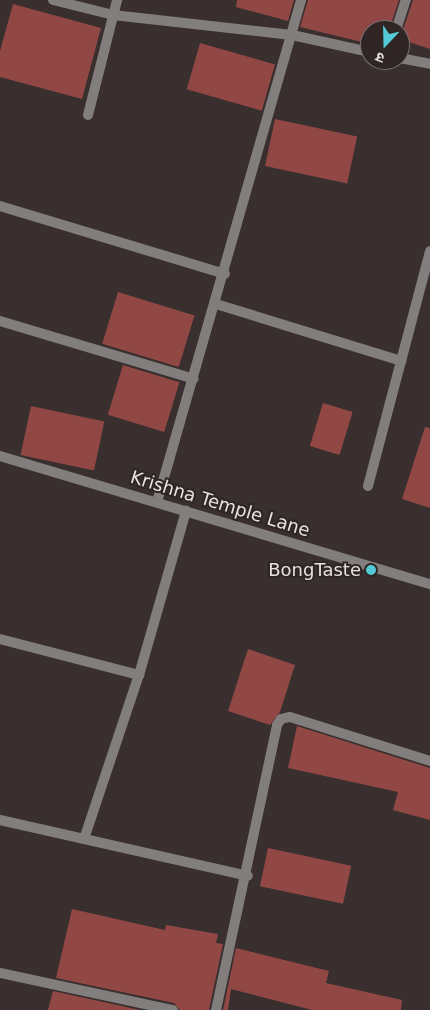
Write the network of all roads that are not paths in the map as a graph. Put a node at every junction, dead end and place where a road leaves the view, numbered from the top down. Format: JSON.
{"nodes":[{"id":1,"x":54,"y":0,"type":"edge"},
{"id":2,"x":117,"y":0,"type":"edge"},
{"id":3,"x":301,"y":0,"type":"edge"},
{"id":4,"x":406,"y":0,"type":"edge"},
{"id":5,"x":113,"y":15,"type":"junction"},
{"id":6,"x":399,"y":20,"type":"edge"},
{"id":7,"x":292,"y":36,"type":"junction"},
{"id":8,"x":360,"y":50,"type":"edge"},
{"id":9,"x":410,"y":60,"type":"edge"},
{"id":10,"x":430,"y":64,"type":"edge"},
{"id":11,"x":88,"y":115,"type":"dead end"},
{"id":12,"x":0,"y":206,"type":"edge"},
{"id":13,"x":430,"y":251,"type":"edge"},
{"id":14,"x":225,"y":274,"type":"junction"},
{"id":15,"x":216,"y":304,"type":"junction"},
{"id":16,"x":0,"y":321,"type":"edge"},
{"id":17,"x":401,"y":361,"type":"junction"},
{"id":18,"x":194,"y":379,"type":"junction"},
{"id":19,"x":0,"y":456,"type":"edge"},
{"id":20,"x":368,"y":486,"type":"dead end"},
{"id":21,"x":157,"y":502,"type":"junction"},
{"id":22,"x":186,"y":511,"type":"junction"},
{"id":23,"x":430,"y":584,"type":"edge"},
{"id":24,"x":0,"y":639,"type":"edge"},
{"id":25,"x":139,"y":675,"type":"junction"},
{"id":26,"x":430,"y":761,"type":"edge"},
{"id":27,"x":0,"y":820,"type":"edge"},
{"id":28,"x":84,"y":839,"type":"junction"},
{"id":29,"x":248,"y":876,"type":"junction"},
{"id":30,"x":0,"y":973,"type":"edge"},
{"id":31,"x":173,"y":1010,"type":"edge"},
{"id":32,"x":216,"y":1010,"type":"edge"}],
"edges":[{"from":1,"to":5,"type":"street"},
{"from":2,"to":5,"type":"street"},
{"from":3,"to":7,"type":"street"},
{"from":4,"to":6,"type":"street"},
{"from":5,"to":7,"type":"street"},
{"from":5,"to":11,"type":"street"},
{"from":7,"to":8,"type":"street"},
{"from":7,"to":14,"type":"street"},
{"from":9,"to":10,"type":"street"},
{"from":12,"to":14,"type":"street"},
{"from":13,"to":17,"type":"street"},
{"from":14,"to":15,"type":"street"},
{"from":15,"to":17,"type":"street"},
{"from":15,"to":18,"type":"street"},
{"from":16,"to":18,"type":"street"},
{"from":17,"to":20,"type":"street"},
{"from":18,"to":21,"type":"street"},
{"from":19,"to":21,"type":"street","name":"Krishna Temple Lane"},
{"from":21,"to":22,"type":"street","name":"Krishna Temple Lane"},
{"from":22,"to":23,"type":"street","name":"Krishna Temple Lane"},
{"from":22,"to":25,"type":"street"},
{"from":24,"to":25,"type":"street"},
{"from":25,"to":28,"type":"street"},
{"from":26,"to":29,"type":"street"},
{"from":27,"to":28,"type":"street"},
{"from":28,"to":29,"type":"street"},
{"from":29,"to":32,"type":"street"},
{"from":30,"to":31,"type":"street"}]}
